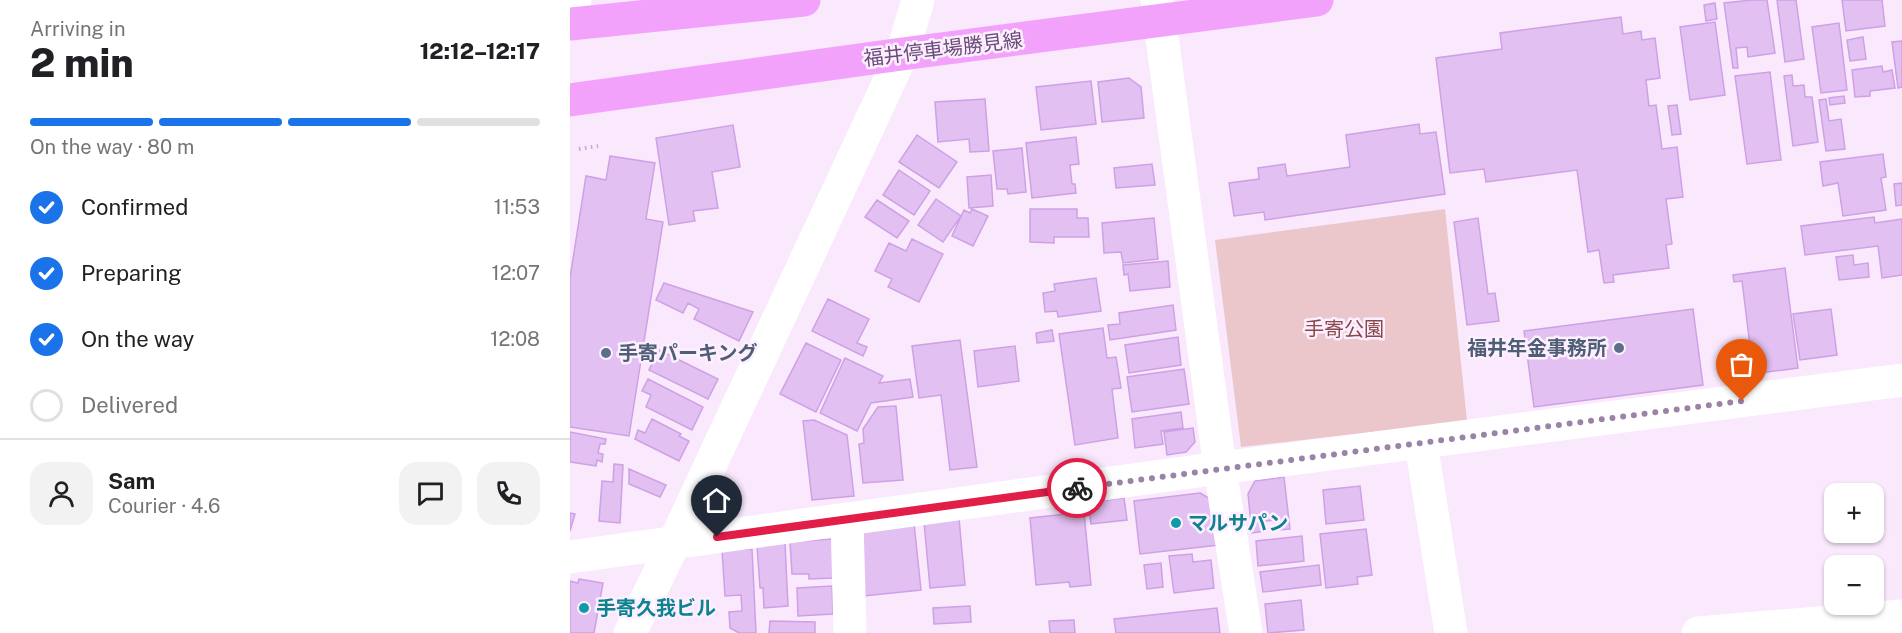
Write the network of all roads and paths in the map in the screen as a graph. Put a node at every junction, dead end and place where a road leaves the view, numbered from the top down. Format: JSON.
{"nodes":[{"id":1,"x":576,"y":0,"type":"edge"},
{"id":2,"x":804,"y":0,"type":"edge"},
{"id":3,"x":918,"y":0,"type":"edge"},
{"id":4,"x":1317,"y":0,"type":"edge"},
{"id":5,"x":1158,"y":11,"type":"edge"},
{"id":6,"x":570,"y":19,"type":"edge"},
{"id":7,"x":570,"y":24,"type":"edge"},
{"id":8,"x":902,"y":54,"type":"junction"},
{"id":9,"x":570,"y":99,"type":"edge"},
{"id":10,"x":598,"y":146,"type":"dead end"},
{"id":11,"x":579,"y":148,"type":"dead end"},
{"id":12,"x":1902,"y":380,"type":"edge"},
{"id":13,"x":1421,"y":442,"type":"junction"},
{"id":14,"x":1220,"y":468,"type":"junction"},
{"id":15,"x":848,"y":519,"type":"junction"},
{"id":16,"x":674,"y":543,"type":"junction"},
{"id":17,"x":570,"y":557,"type":"edge"},
{"id":18,"x":1902,"y":616,"type":"edge"},
{"id":19,"x":630,"y":633,"type":"edge"},
{"id":20,"x":850,"y":633,"type":"edge"},
{"id":21,"x":1246,"y":633,"type":"edge"},
{"id":22,"x":1451,"y":633,"type":"edge"},
{"id":23,"x":1698,"y":633,"type":"edge"}],
"edges":[{"from":1,"to":6,"type":"street"},
{"from":2,"to":7,"type":"main road"},
{"from":3,"to":8,"type":"street"},
{"from":4,"to":5,"type":"main road","name":"福井停車場勝見線"},
{"from":5,"to":8,"type":"main road","name":"福井停車場勝見線"},
{"from":5,"to":14,"type":"street"},
{"from":8,"to":9,"type":"main road","name":"福井停車場勝見線"},
{"from":8,"to":16,"type":"street"},
{"from":10,"to":11,"type":"path"},
{"from":12,"to":13,"type":"street"},
{"from":13,"to":14,"type":"street"},
{"from":13,"to":22,"type":"street"},
{"from":14,"to":15,"type":"street"},
{"from":14,"to":21,"type":"street"},
{"from":15,"to":16,"type":"street"},
{"from":15,"to":20,"type":"street"},
{"from":16,"to":17,"type":"street"},
{"from":16,"to":19,"type":"street"},
{"from":18,"to":23,"type":"street"}]}
